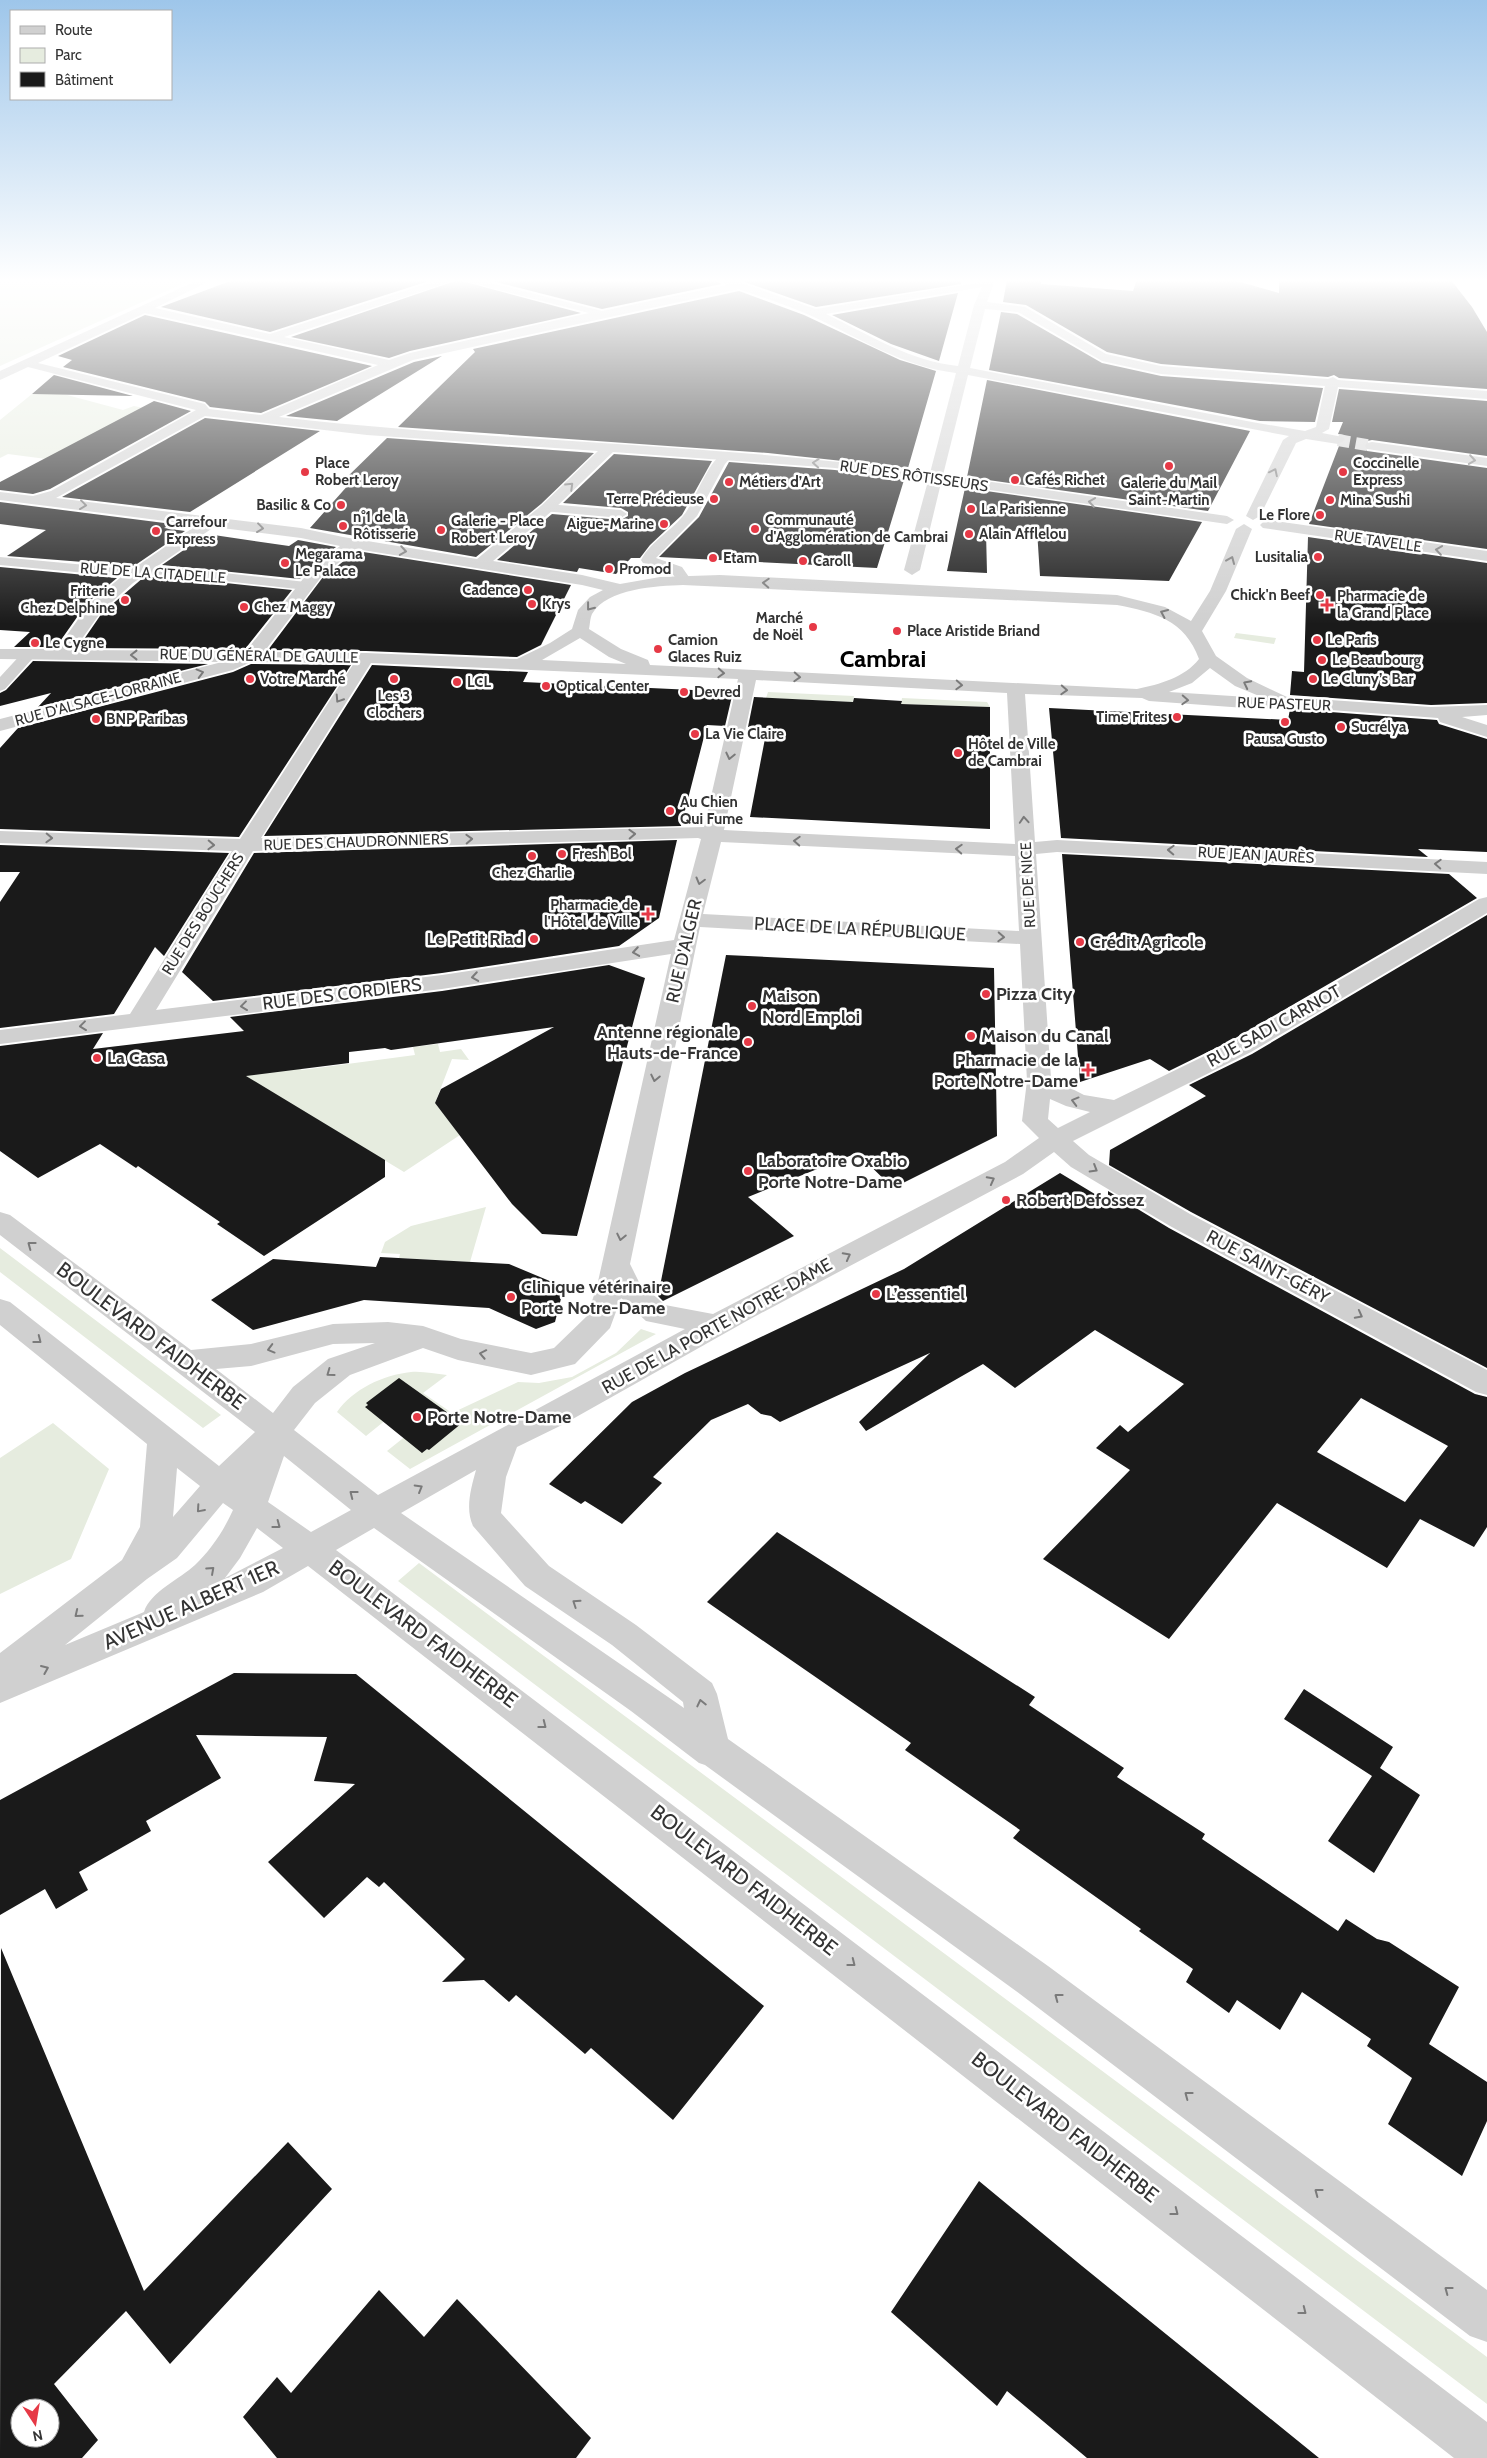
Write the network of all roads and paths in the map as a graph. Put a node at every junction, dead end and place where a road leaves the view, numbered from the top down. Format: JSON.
{"nodes":[{"id":1,"x":151,"y":395,"type":"edge"},
{"id":2,"x":320,"y":395,"type":"edge"},
{"id":3,"x":956,"y":395,"type":"edge"},
{"id":4,"x":1091,"y":395,"type":"edge"},
{"id":5,"x":1330,"y":395,"type":"edge"},
{"id":6,"x":203,"y":412,"type":"junction"},
{"id":7,"x":264,"y":419,"type":"junction"},
{"id":8,"x":1308,"y":435,"type":"junction"},
{"id":9,"x":1338,"y":440,"type":"tunnel mouth"},
{"id":10,"x":1372,"y":446,"type":"tunnel mouth"},
{"id":11,"x":609,"y":448,"type":"junction"},
{"id":12,"x":726,"y":456,"type":"junction"},
{"id":13,"x":1487,"y":462,"type":"edge"},
{"id":14,"x":934,"y":480,"type":"junction"},
{"id":15,"x":0,"y":496,"type":"edge"},
{"id":16,"x":34,"y":499,"type":"junction"},
{"id":17,"x":547,"y":508,"type":"junction"},
{"id":18,"x":622,"y":514,"type":"dead end"},
{"id":19,"x":211,"y":522,"type":"junction"},
{"id":20,"x":1248,"y":523,"type":"junction"},
{"id":21,"x":354,"y":543,"type":"junction"},
{"id":22,"x":1487,"y":556,"type":"edge"},
{"id":23,"x":0,"y":561,"type":"edge"},
{"id":24,"x":481,"y":563,"type":"junction"},
{"id":25,"x":912,"y":570,"type":"junction"},
{"id":26,"x":140,"y":572,"type":"junction"},
{"id":27,"x":684,"y":580,"type":"junction"},
{"id":28,"x":813,"y":585,"type":"junction"},
{"id":29,"x":306,"y":586,"type":"junction"},
{"id":30,"x":619,"y":589,"type":"junction"},
{"id":31,"x":1002,"y":594,"type":"junction"},
{"id":32,"x":1194,"y":630,"type":"junction"},
{"id":33,"x":580,"y":631,"type":"junction"},
{"id":34,"x":0,"y":654,"type":"edge"},
{"id":35,"x":29,"y":654,"type":"junction"},
{"id":36,"x":62,"y":654,"type":"junction"},
{"id":37,"x":253,"y":655,"type":"junction"},
{"id":38,"x":366,"y":658,"type":"junction"},
{"id":39,"x":1208,"y":659,"type":"junction"},
{"id":40,"x":518,"y":664,"type":"junction"},
{"id":41,"x":659,"y":670,"type":"junction"},
{"id":42,"x":748,"y":674,"type":"junction"},
{"id":43,"x":0,"y":686,"type":"edge"},
{"id":44,"x":1016,"y":688,"type":"junction"},
{"id":45,"x":1137,"y":694,"type":"junction"},
{"id":46,"x":1290,"y":702,"type":"junction"},
{"id":47,"x":1487,"y":710,"type":"edge"},
{"id":48,"x":1431,"y":713,"type":"junction"},
{"id":49,"x":0,"y":725,"type":"edge"},
{"id":50,"x":1487,"y":730,"type":"edge"},
{"id":51,"x":713,"y":834,"type":"junction"},
{"id":52,"x":0,"y":836,"type":"edge"},
{"id":53,"x":246,"y":845,"type":"junction"},
{"id":54,"x":1025,"y":848,"type":"junction"},
{"id":55,"x":1487,"y":868,"type":"edge"},
{"id":56,"x":1487,"y":904,"type":"edge"},
{"id":57,"x":690,"y":920,"type":"junction"},
{"id":58,"x":1031,"y":938,"type":"junction"},
{"id":59,"x":684,"y":945,"type":"junction"},
{"id":60,"x":139,"y":1019,"type":"junction"},
{"id":61,"x":0,"y":1037,"type":"edge"},
{"id":62,"x":1039,"y":1081,"type":"junction"},
{"id":63,"x":1115,"y":1108,"type":"junction"},
{"id":64,"x":1056,"y":1139,"type":"junction"},
{"id":65,"x":0,"y":1221,"type":"edge"},
{"id":66,"x":616,"y":1264,"type":"junction"},
{"id":67,"x":0,"y":1309,"type":"edge"},
{"id":68,"x":718,"y":1325,"type":"junction"},
{"id":69,"x":423,"y":1337,"type":"junction"},
{"id":70,"x":184,"y":1362,"type":"junction"},
{"id":71,"x":1487,"y":1384,"type":"edge"},
{"id":72,"x":275,"y":1432,"type":"junction"},
{"id":73,"x":505,"y":1439,"type":"junction"},
{"id":74,"x":163,"y":1440,"type":"junction"},
{"id":75,"x":221,"y":1484,"type":"junction"},
{"id":76,"x":252,"y":1506,"type":"junction"},
{"id":77,"x":377,"y":1513,"type":"junction"},
{"id":78,"x":308,"y":1548,"type":"junction"},
{"id":79,"x":135,"y":1568,"type":"junction"},
{"id":80,"x":132,"y":1632,"type":"junction"},
{"id":81,"x":0,"y":1672,"type":"edge"},
{"id":82,"x":0,"y":1688,"type":"edge"},
{"id":83,"x":712,"y":1751,"type":"junction"},
{"id":84,"x":1487,"y":2319,"type":"edge"},
{"id":85,"x":1487,"y":2453,"type":"edge"}],
"edges":[{"from":1,"to":6,"type":"street"},
{"from":2,"to":7,"type":"street"},
{"from":3,"to":14,"type":"street"},
{"from":4,"to":8,"type":"street"},
{"from":5,"to":8,"type":"street"},
{"from":6,"to":7,"type":"street"},
{"from":6,"to":16,"type":"street"},
{"from":7,"to":11,"type":"street","name":"RUE DES RÔTISSEURS"},
{"from":8,"to":9,"type":"street"},
{"from":20,"to":8,"type":"street","one_way":true},
{"from":10,"to":13,"type":"street","one_way":true},
{"from":11,"to":12,"type":"street","name":"RUE DES RÔTISSEURS"},
{"from":17,"to":11,"type":"street","one_way":true},
{"from":14,"to":12,"type":"street","name":"RUE DES RÔTISSEURS","one_way":true},
{"from":12,"to":27,"type":"street"},
{"from":20,"to":14,"type":"street","name":"RUE DES RÔTISSEURS","one_way":true},
{"from":14,"to":25,"type":"street"},
{"from":15,"to":16,"type":"street"},
{"from":16,"to":19,"type":"street","one_way":true},
{"from":17,"to":18,"type":"street"},
{"from":17,"to":24,"type":"street"},
{"from":19,"to":21,"type":"street","one_way":true},
{"from":19,"to":26,"type":"street"},
{"from":22,"to":20,"type":"street","name":"RUE TAVELLE","one_way":true},
{"from":32,"to":20,"type":"street","one_way":true},
{"from":21,"to":24,"type":"street","one_way":true},
{"from":21,"to":29,"type":"street"},
{"from":23,"to":26,"type":"street","name":"RUE DE LA CITADELLE"},
{"from":24,"to":30,"type":"street"},
{"from":25,"to":28,"type":"street"},
{"from":25,"to":31,"type":"street"},
{"from":26,"to":29,"type":"street","name":"RUE DE LA CITADELLE"},
{"from":26,"to":36,"type":"street"},
{"from":28,"to":27,"type":"street","one_way":true},
{"from":27,"to":30,"type":"street"},
{"from":28,"to":31,"type":"street"},
{"from":29,"to":37,"type":"street"},
{"from":30,"to":33,"type":"street","one_way":true},
{"from":32,"to":31,"type":"street","one_way":true},
{"from":32,"to":39,"type":"street"},
{"from":33,"to":40,"type":"street"},
{"from":33,"to":41,"type":"street"},
{"from":34,"to":35,"type":"street","name":"RUE DU GÉNÉRAL DE GAULLE"},
{"from":35,"to":36,"type":"street","name":"RUE DU GÉNÉRAL DE GAULLE"},
{"from":35,"to":43,"type":"street"},
{"from":37,"to":36,"type":"street","name":"RUE DU GÉNÉRAL DE GAULLE","one_way":true},
{"from":37,"to":38,"type":"street","name":"RUE DU GÉNÉRAL DE GAULLE"},
{"from":49,"to":37,"type":"street","name":"RUE D'ALSACE-LORRAINE","one_way":true},
{"from":38,"to":40,"type":"street","name":"RUE DU GÉNÉRAL DE GAULLE"},
{"from":38,"to":53,"type":"street","name":"RUE DES BOUCHERS","one_way":true},
{"from":39,"to":45,"type":"street"},
{"from":46,"to":39,"type":"street","one_way":true},
{"from":40,"to":41,"type":"street"},
{"from":41,"to":42,"type":"street","one_way":true},
{"from":42,"to":44,"type":"street","one_way":true},
{"from":42,"to":51,"type":"street","name":"RUE D'ALGER","one_way":true},
{"from":44,"to":45,"type":"street","one_way":true},
{"from":54,"to":44,"type":"street","name":"RUE DE NICE","one_way":true},
{"from":45,"to":46,"type":"street","name":"RUE PASTEUR","one_way":true},
{"from":46,"to":48,"type":"street","name":"RUE PASTEUR"},
{"from":47,"to":48,"type":"street"},
{"from":48,"to":50,"type":"street"},
{"from":53,"to":51,"type":"street","name":"RUE DES CHAUDRONNIERS","one_way":true},
{"from":54,"to":51,"type":"street","one_way":true},
{"from":51,"to":57,"type":"street","name":"RUE D'ALGER","one_way":true},
{"from":52,"to":53,"type":"street","name":"RUE DES CHAUDRONNIERS","one_way":true},
{"from":53,"to":60,"type":"street","name":"RUE DES BOUCHERS"},
{"from":55,"to":54,"type":"street","name":"RUE JEAN JAURÈS","one_way":true},
{"from":54,"to":58,"type":"street","name":"RUE DE NICE"},
{"from":56,"to":63,"type":"street","name":"RUE SADI CARNOT"},
{"from":57,"to":58,"type":"street","name":"PLACE DE LA RÉPUBLIQUE","one_way":true},
{"from":57,"to":59,"type":"street","name":"RUE D'ALGER"},
{"from":58,"to":62,"type":"street","name":"RUE DE NICE"},
{"from":59,"to":60,"type":"street","name":"RUE DES CORDIERS","one_way":true},
{"from":59,"to":66,"type":"street","name":"RUE D'ALGER","one_way":true},
{"from":60,"to":61,"type":"street","name":"RUE DES CORDIERS","one_way":true},
{"from":63,"to":62,"type":"street","one_way":true},
{"from":62,"to":64,"type":"street","name":"RUE DE NICE"},
{"from":63,"to":64,"type":"street","name":"RUE SADI CARNOT"},
{"from":68,"to":64,"type":"street","name":"RUE DE LA PORTE NOTRE-DAME","one_way":true},
{"from":64,"to":71,"type":"street","name":"RUE SAINT-GÉRY","one_way":true},
{"from":70,"to":65,"type":"street","name":"BOULEVARD FAIDHERBE","one_way":true},
{"from":66,"to":68,"type":"street"},
{"from":66,"to":69,"type":"street","name":"RUE D'ALGER","one_way":true},
{"from":67,"to":74,"type":"street","name":"BOULEVARD FAIDHERBE","one_way":true},
{"from":68,"to":73,"type":"street","name":"RUE DE LA PORTE NOTRE-DAME"},
{"from":69,"to":70,"type":"street","one_way":true},
{"from":69,"to":72,"type":"street","one_way":true},
{"from":70,"to":72,"type":"street","name":"BOULEVARD FAIDHERBE"},
{"from":72,"to":75,"type":"street"},
{"from":72,"to":76,"type":"street"},
{"from":77,"to":72,"type":"street","name":"BOULEVARD FAIDHERBE","one_way":true},
{"from":77,"to":73,"type":"street","name":"RUE DE LA PORTE NOTRE-DAME","one_way":true},
{"from":83,"to":73,"type":"street","one_way":true},
{"from":74,"to":75,"type":"street","name":"BOULEVARD FAIDHERBE"},
{"from":74,"to":79,"type":"street"},
{"from":75,"to":76,"type":"street","name":"BOULEVARD FAIDHERBE"},
{"from":75,"to":79,"type":"street","one_way":true},
{"from":76,"to":78,"type":"street","name":"BOULEVARD FAIDHERBE","one_way":true},
{"from":80,"to":76,"type":"street","one_way":true},
{"from":77,"to":78,"type":"street","name":"AVENUE ALBERT 1ER"},
{"from":77,"to":83,"type":"street","name":"BOULEVARD FAIDHERBE"},
{"from":78,"to":80,"type":"street","name":"AVENUE ALBERT 1ER"},
{"from":78,"to":85,"type":"street","name":"BOULEVARD FAIDHERBE","one_way":true},
{"from":79,"to":81,"type":"street","one_way":true},
{"from":82,"to":80,"type":"street","name":"AVENUE ALBERT 1ER","one_way":true},
{"from":84,"to":83,"type":"street","name":"BOULEVARD FAIDHERBE","one_way":true}]}
